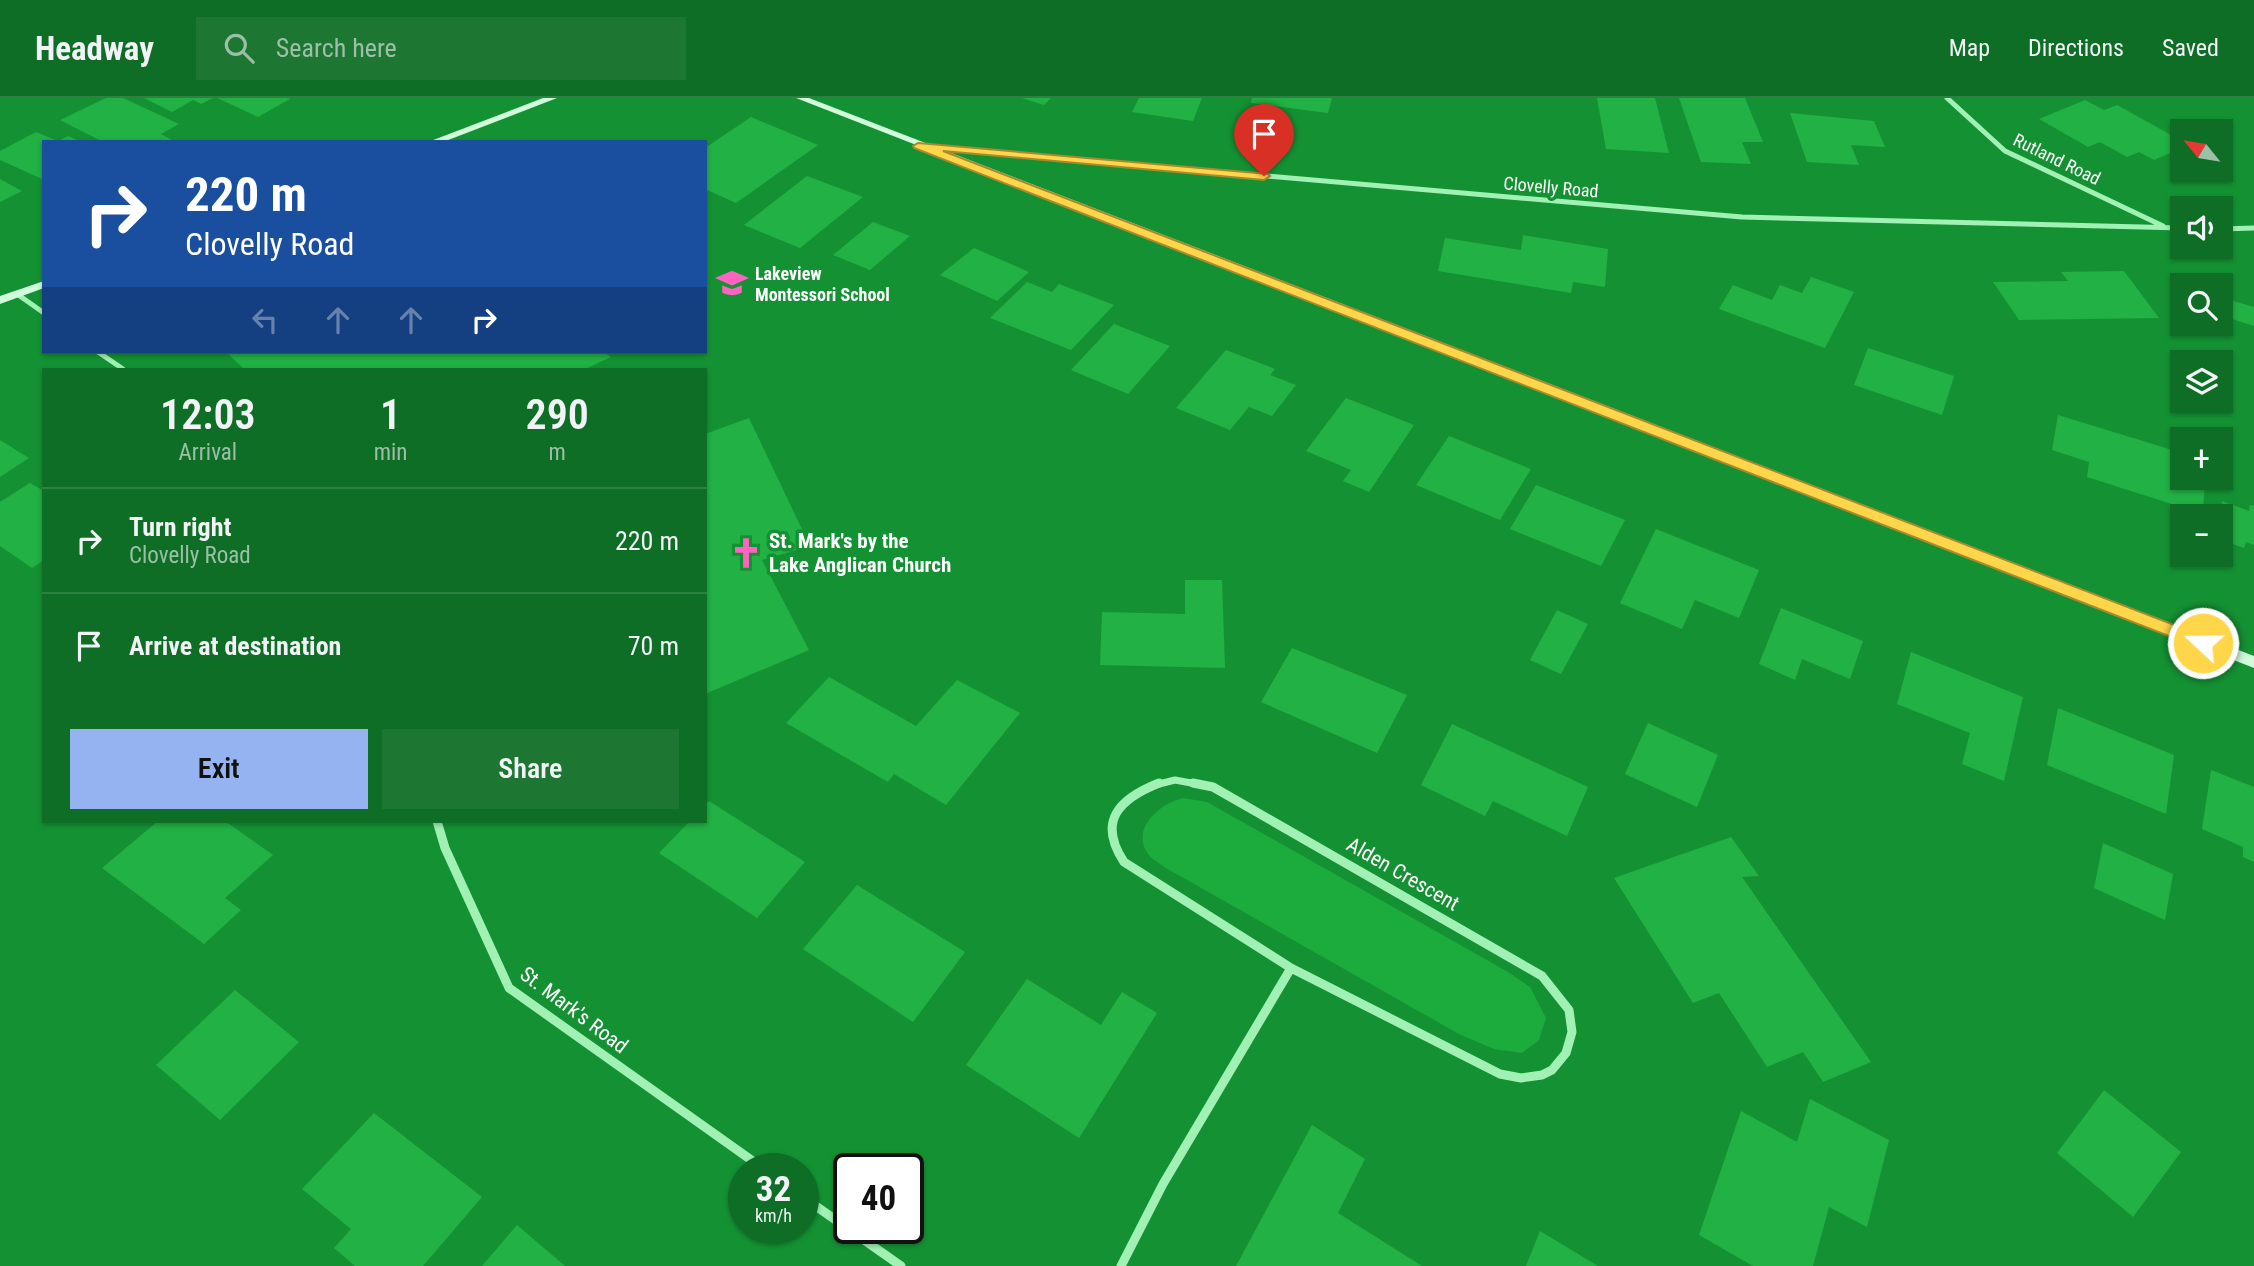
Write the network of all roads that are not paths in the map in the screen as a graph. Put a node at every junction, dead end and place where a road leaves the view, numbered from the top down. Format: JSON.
{"nodes":[{"id":1,"x":552,"y":98,"type":"edge"},
{"id":2,"x":801,"y":98,"type":"edge"},
{"id":3,"x":1947,"y":98,"type":"edge"},
{"id":4,"x":438,"y":140,"type":"edge"},
{"id":5,"x":918,"y":146,"type":"junction"},
{"id":6,"x":2166,"y":227,"type":"junction"},
{"id":7,"x":2170,"y":227,"type":"edge"},
{"id":8,"x":2254,"y":228,"type":"edge"},
{"id":9,"x":2233,"y":229,"type":"edge"},
{"id":10,"x":2238,"y":229,"type":"junction"},
{"id":11,"x":2254,"y":234,"type":"edge"},
{"id":12,"x":42,"y":285,"type":"edge"},
{"id":13,"x":17,"y":294,"type":"junction"},
{"id":14,"x":0,"y":300,"type":"edge"},
{"id":15,"x":42,"y":312,"type":"edge"},
{"id":16,"x":101,"y":354,"type":"edge"},
{"id":17,"x":122,"y":368,"type":"edge"},
{"id":18,"x":2254,"y":662,"type":"edge"},
{"id":19,"x":438,"y":823,"type":"edge"},
{"id":20,"x":1291,"y":968,"type":"junction"},
{"id":21,"x":741,"y":1153,"type":"edge"},
{"id":22,"x":819,"y":1208,"type":"edge"},
{"id":23,"x":901,"y":1266,"type":"edge"},
{"id":24,"x":1121,"y":1266,"type":"edge"}],
"edges":[{"from":1,"to":4,"type":"street"},
{"from":2,"to":5,"type":"street"},
{"from":3,"to":6,"type":"street","name":"Rutland Road"},
{"from":5,"to":6,"type":"street","name":"Clovelly Road"},
{"from":5,"to":18,"type":"street"},
{"from":6,"to":7,"type":"street","name":"Clovelly Road"},
{"from":8,"to":10,"type":"street"},
{"from":9,"to":10,"type":"street"},
{"from":10,"to":11,"type":"street"},
{"from":12,"to":13,"type":"street"},
{"from":13,"to":14,"type":"street"},
{"from":13,"to":15,"type":"street"},
{"from":16,"to":17,"type":"street"},
{"from":19,"to":21,"type":"street","name":"St. Mark's Road"},
{"from":20,"to":20,"type":"street","name":"Alden Crescent"},
{"from":20,"to":24,"type":"street"},
{"from":22,"to":23,"type":"street"}]}
